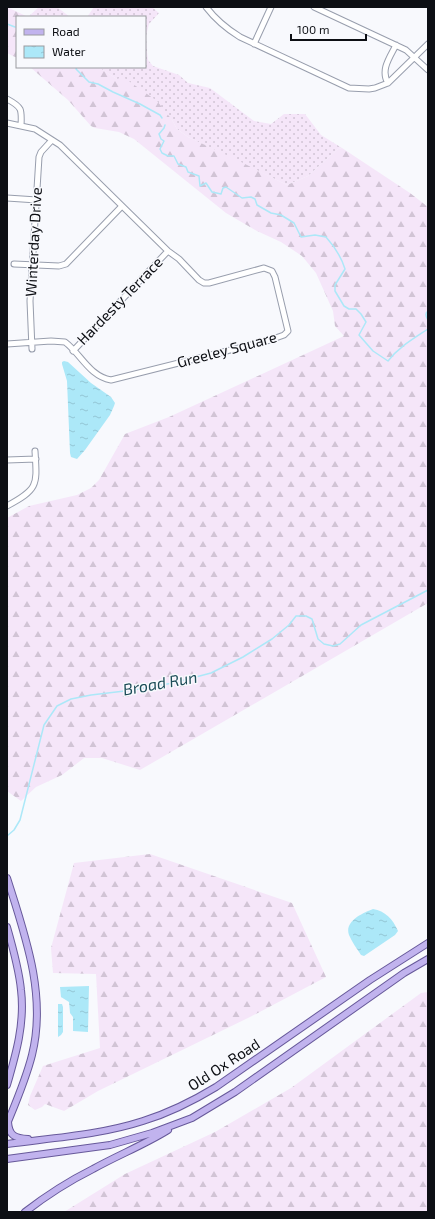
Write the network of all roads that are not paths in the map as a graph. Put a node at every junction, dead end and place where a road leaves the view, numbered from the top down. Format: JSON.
{"nodes":[{"id":1,"x":206,"y":7,"type":"edge"},
{"id":2,"x":271,"y":7,"type":"edge"},
{"id":3,"x":314,"y":7,"type":"edge"},
{"id":4,"x":254,"y":44,"type":"junction"},
{"id":5,"x":428,"y":44,"type":"edge"},
{"id":6,"x":396,"y":45,"type":"junction"},
{"id":7,"x":415,"y":57,"type":"junction"},
{"id":8,"x":428,"y":70,"type":"edge"},
{"id":9,"x":388,"y":82,"type":"junction"},
{"id":10,"x":7,"y":99,"type":"edge"},
{"id":11,"x":7,"y":123,"type":"edge"},
{"id":12,"x":21,"y":126,"type":"junction"},
{"id":13,"x":52,"y":140,"type":"junction"},
{"id":14,"x":7,"y":198,"type":"edge"},
{"id":15,"x":36,"y":200,"type":"junction"},
{"id":16,"x":122,"y":206,"type":"junction"},
{"id":17,"x":168,"y":251,"type":"junction"},
{"id":18,"x":14,"y":264,"type":"dead end"},
{"id":19,"x":32,"y":265,"type":"junction"},
{"id":20,"x":32,"y":342,"type":"junction"},
{"id":21,"x":7,"y":344,"type":"edge"},
{"id":22,"x":32,"y":349,"type":"dead end"},
{"id":23,"x":73,"y":351,"type":"junction"},
{"id":24,"x":35,"y":451,"type":"dead end"},
{"id":25,"x":36,"y":459,"type":"junction"},
{"id":26,"x":7,"y":460,"type":"edge"},
{"id":27,"x":7,"y":506,"type":"edge"},
{"id":28,"x":7,"y":878,"type":"edge"},
{"id":29,"x":7,"y":927,"type":"edge"},
{"id":30,"x":428,"y":943,"type":"edge"},
{"id":31,"x":428,"y":959,"type":"edge"},
{"id":32,"x":7,"y":1085,"type":"edge"},
{"id":33,"x":8,"y":1123,"type":"edge"},
{"id":34,"x":178,"y":1124,"type":"junction"},
{"id":35,"x":40,"y":1140,"type":"junction"},
{"id":36,"x":7,"y":1144,"type":"edge"},
{"id":37,"x":7,"y":1159,"type":"edge"},
{"id":38,"x":25,"y":1212,"type":"edge"}],
"edges":[{"from":1,"to":4,"type":"street"},
{"from":2,"to":4,"type":"street"},
{"from":3,"to":6,"type":"street"},
{"from":4,"to":9,"type":"street"},
{"from":5,"to":7,"type":"street"},
{"from":6,"to":7,"type":"street"},
{"from":6,"to":9,"type":"street"},
{"from":7,"to":8,"type":"street"},
{"from":7,"to":9,"type":"street"},
{"from":10,"to":12,"type":"street"},
{"from":11,"to":12,"type":"street","name":"Greeley Square"},
{"from":12,"to":13,"type":"street","name":"Greeley Square"},
{"from":13,"to":15,"type":"street","name":"Winterday Drive"},
{"from":13,"to":16,"type":"street","name":"Greeley Square"},
{"from":14,"to":15,"type":"street"},
{"from":15,"to":19,"type":"street","name":"Winterday Drive"},
{"from":16,"to":17,"type":"street","name":"Greeley Square"},
{"from":16,"to":19,"type":"street"},
{"from":17,"to":23,"type":"street","name":"Hardesty Terrace"},
{"from":17,"to":23,"type":"street","name":"Greeley Square"},
{"from":18,"to":19,"type":"street"},
{"from":19,"to":20,"type":"street","name":"Winterday Drive"},
{"from":20,"to":21,"type":"street","name":"Greeley Square"},
{"from":20,"to":22,"type":"street","name":"Winterday Drive"},
{"from":20,"to":23,"type":"street","name":"Greeley Square"},
{"from":24,"to":25,"type":"street"},
{"from":25,"to":26,"type":"street"},
{"from":25,"to":27,"type":"street"},
{"from":28,"to":33,"type":"main road"},
{"from":29,"to":32,"type":"main road"},
{"from":30,"to":35,"type":"main road","name":"Old Ox Road"},
{"from":31,"to":34,"type":"main road","name":"Old Ox Road"},
{"from":33,"to":35,"type":"main road"},
{"from":34,"to":37,"type":"main road","name":"Old Ox Road"},
{"from":34,"to":38,"type":"main road"},
{"from":35,"to":36,"type":"main road","name":"Old Ox Road"}]}
